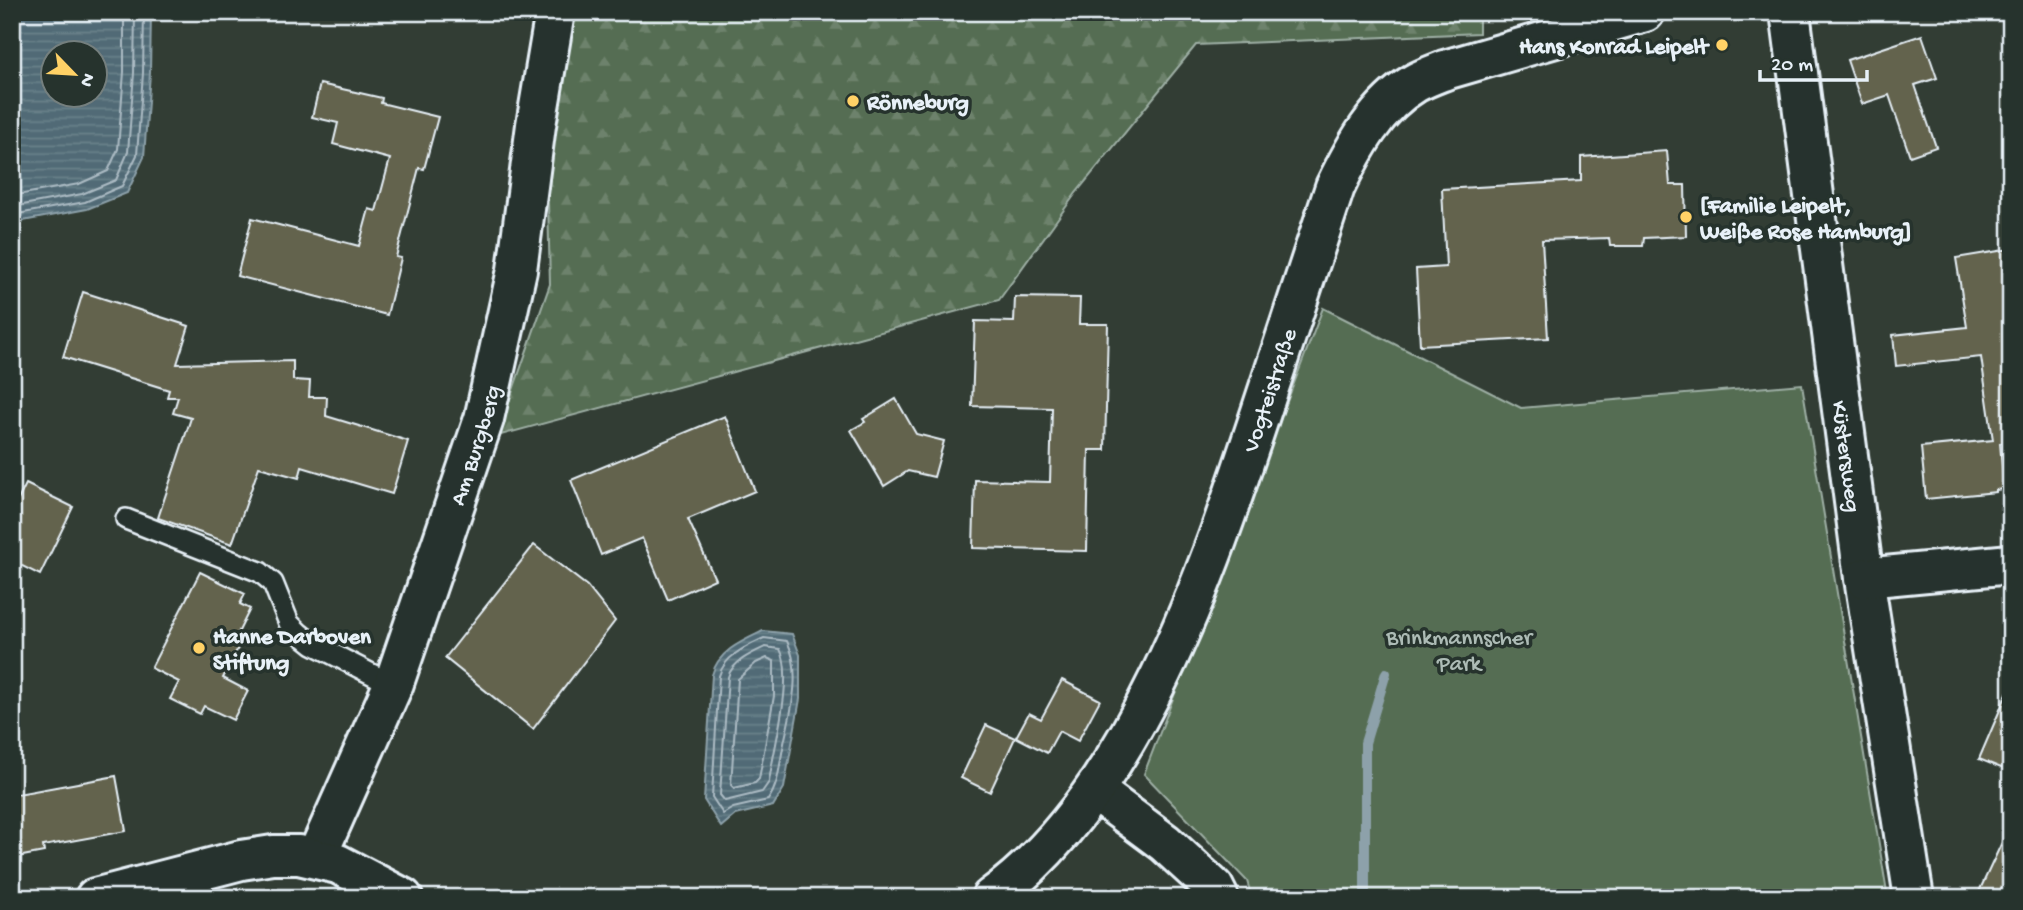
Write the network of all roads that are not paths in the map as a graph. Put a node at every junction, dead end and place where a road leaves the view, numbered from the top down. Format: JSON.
{"nodes":[{"id":1,"x":555,"y":12,"type":"edge"},
{"id":2,"x":1645,"y":12,"type":"edge"},
{"id":3,"x":1790,"y":12,"type":"edge"},
{"id":4,"x":126,"y":519,"type":"dead end"},
{"id":5,"x":2011,"y":564,"type":"edge"},
{"id":6,"x":1864,"y":578,"type":"junction"},
{"id":7,"x":393,"y":685,"type":"junction"},
{"id":8,"x":1095,"y":791,"type":"junction"},
{"id":9,"x":316,"y":858,"type":"junction"},
{"id":10,"x":95,"y":898,"type":"edge"},
{"id":11,"x":403,"y":898,"type":"edge"},
{"id":12,"x":991,"y":898,"type":"edge"},
{"id":13,"x":1219,"y":898,"type":"edge"},
{"id":14,"x":1914,"y":898,"type":"edge"}],
"edges":[{"from":1,"to":7,"type":"street","name":"Am Burgberg"},
{"from":2,"to":8,"type":"street","name":"Vogteistraße"},
{"from":3,"to":6,"type":"street","name":"Küstersweg"},
{"from":4,"to":7,"type":"lane"},
{"from":5,"to":6,"type":"street"},
{"from":6,"to":14,"type":"street","name":"Küstersweg"},
{"from":7,"to":9,"type":"street","name":"Am Burgberg"},
{"from":8,"to":12,"type":"street","name":"Vogteistraße"},
{"from":8,"to":13,"type":"street"},
{"from":9,"to":10,"type":"street"},
{"from":9,"to":11,"type":"street"}]}
